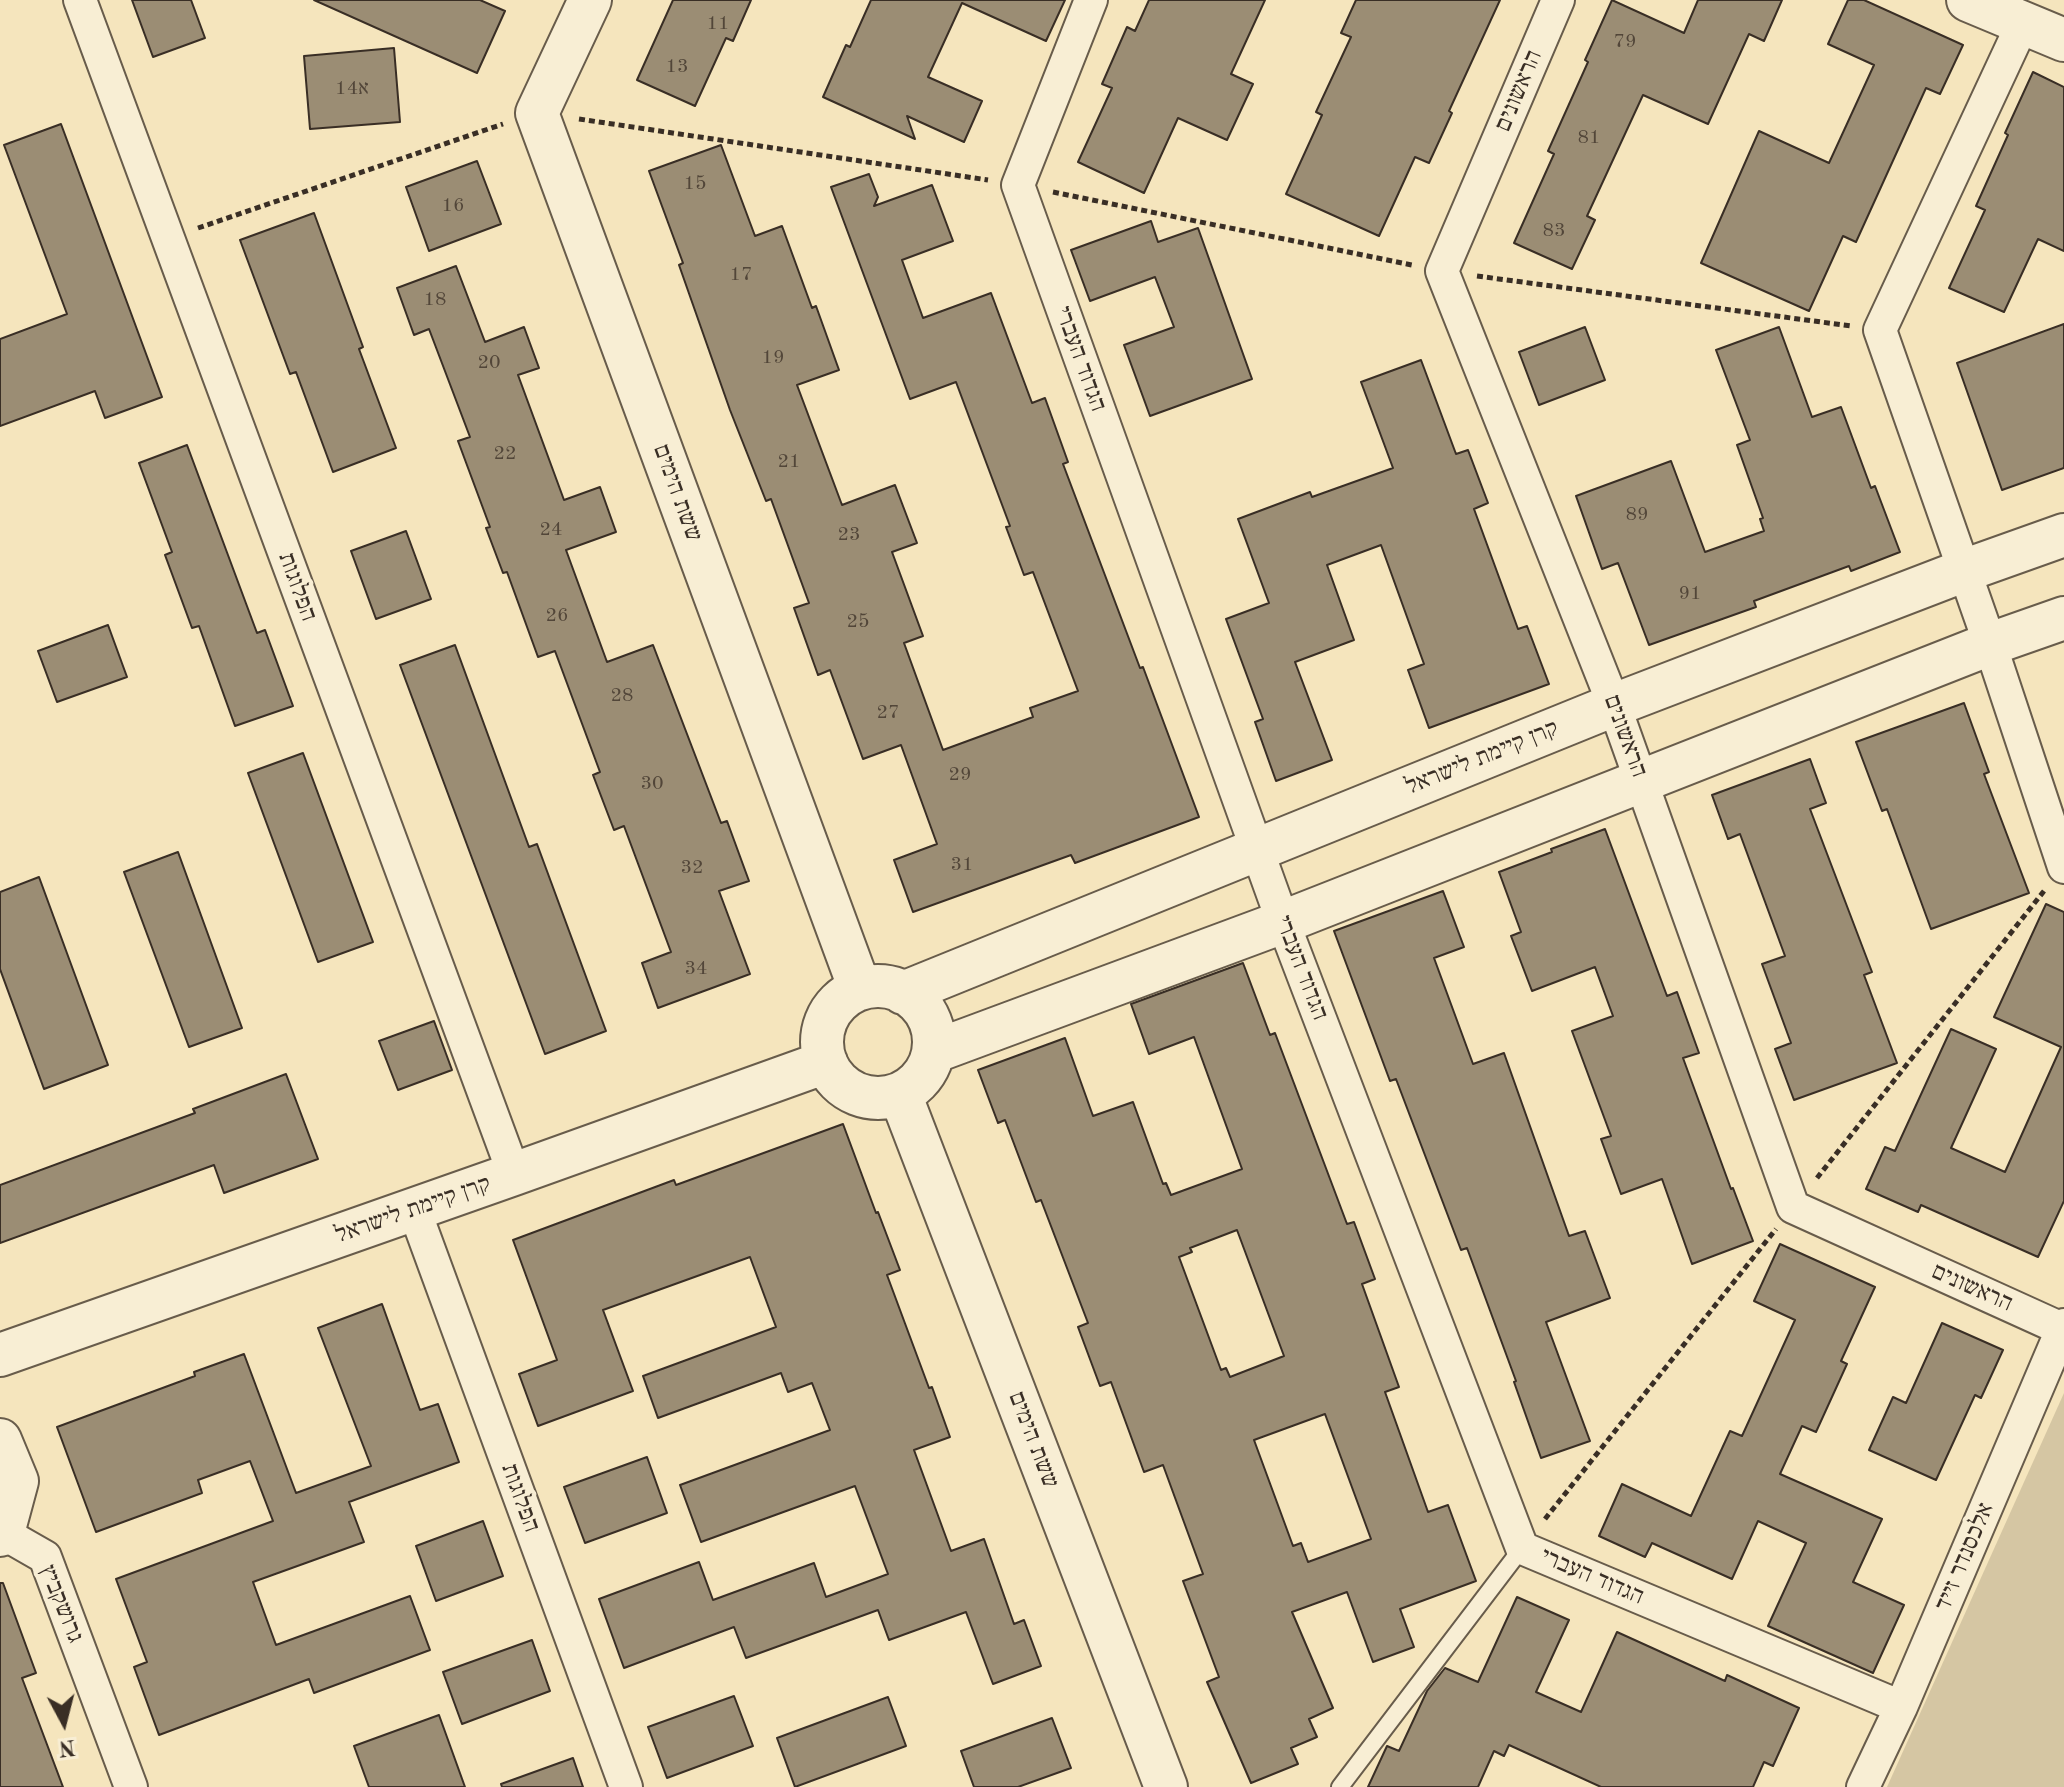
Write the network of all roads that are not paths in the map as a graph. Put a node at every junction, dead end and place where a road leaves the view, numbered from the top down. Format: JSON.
{"nodes":[{"id":1,"x":80,"y":0,"type":"edge"},
{"id":2,"x":590,"y":0,"type":"edge"},
{"id":3,"x":1091,"y":0,"type":"edge"},
{"id":4,"x":1558,"y":0,"type":"edge"},
{"id":5,"x":1968,"y":0,"type":"edge"},
{"id":6,"x":2023,"y":23,"type":"junction"},
{"id":7,"x":2064,"y":40,"type":"edge"},
{"id":8,"x":2064,"y":535,"type":"edge"},
{"id":9,"x":1963,"y":571,"type":"junction"},
{"id":10,"x":2064,"y":618,"type":"edge"},
{"id":11,"x":1990,"y":644,"type":"junction"},
{"id":12,"x":1614,"y":705,"type":"junction"},
{"id":13,"x":1641,"y":781,"type":"junction"},
{"id":14,"x":1257,"y":849,"type":"junction"},
{"id":15,"x":2064,"y":867,"type":"edge"},
{"id":16,"x":1283,"y":922,"type":"junction"},
{"id":17,"x":860,"y":989,"type":"junction"},
{"id":18,"x":903,"y":993,"type":"junction"},
{"id":19,"x":933,"y":1052,"type":"junction"},
{"id":20,"x":826,"y":1062,"type":"junction"},
{"id":21,"x":900,"y":1094,"type":"junction"},
{"id":22,"x":514,"y":1174,"type":"junction"},
{"id":23,"x":414,"y":1209,"type":"junction"},
{"id":24,"x":2063,"y":1327,"type":"edge"},
{"id":25,"x":0,"y":1355,"type":"edge"},
{"id":26,"x":0,"y":1440,"type":"edge"},
{"id":27,"x":1,"y":1534,"type":"edge"},
{"id":28,"x":1522,"y":1548,"type":"junction"},
{"id":29,"x":1901,"y":1707,"type":"junction"},
{"id":30,"x":131,"y":1787,"type":"edge"},
{"id":31,"x":626,"y":1787,"type":"edge"},
{"id":32,"x":1166,"y":1787,"type":"edge"},
{"id":33,"x":1340,"y":1787,"type":"edge"},
{"id":34,"x":1863,"y":1787,"type":"edge"}],
"edges":[{"from":1,"to":22,"type":"street","name":"הפלוגות"},
{"from":2,"to":17,"type":"street","name":"ששת הימים"},
{"from":3,"to":14,"type":"street","name":"הגדוד העברי"},
{"from":4,"to":12,"type":"street","name":"הראשונים"},
{"from":5,"to":6,"type":"street"},
{"from":6,"to":7,"type":"street"},
{"from":6,"to":9,"type":"street"},
{"from":8,"to":9,"type":"street","name":"קרן קיימת לישראל"},
{"from":9,"to":11,"type":"street"},
{"from":9,"to":12,"type":"street","name":"קרן קיימת לישראל"},
{"from":10,"to":11,"type":"street"},
{"from":11,"to":13,"type":"street"},
{"from":11,"to":15,"type":"street"},
{"from":12,"to":13,"type":"street","name":"הראשונים"},
{"from":12,"to":14,"type":"street","name":"קרן קיימת לישראל"},
{"from":13,"to":16,"type":"street"},
{"from":13,"to":24,"type":"street","name":"הראשונים"},
{"from":14,"to":16,"type":"street","name":"הגדוד העברי"},
{"from":14,"to":18,"type":"street","name":"קרן קיימת לישראל"},
{"from":16,"to":19,"type":"street"},
{"from":16,"to":28,"type":"street","name":"הגדוד העברי"},
{"from":17,"to":18,"type":"street"},
{"from":17,"to":20,"type":"street"},
{"from":18,"to":19,"type":"street"},
{"from":19,"to":21,"type":"street"},
{"from":20,"to":21,"type":"street"},
{"from":20,"to":22,"type":"street","name":"קרן קיימת לישראל"},
{"from":21,"to":32,"type":"street","name":"ששת הימים"},
{"from":22,"to":23,"type":"street","name":"קרן קיימת לישראל"},
{"from":23,"to":25,"type":"street","name":"קרן קיימת לישראל"},
{"from":23,"to":31,"type":"street","name":"הפלוגות"},
{"from":24,"to":29,"type":"street","name":"אלכסנדר זייד"},
{"from":26,"to":27,"type":"street","name":"גרושקביץ"},
{"from":27,"to":30,"type":"street","name":"גרושקביץ"},
{"from":28,"to":29,"type":"street","name":"הגדוד העברי"},
{"from":28,"to":33,"type":"lane"},
{"from":29,"to":34,"type":"street","name":"אלכסנדר זייד"}]}
